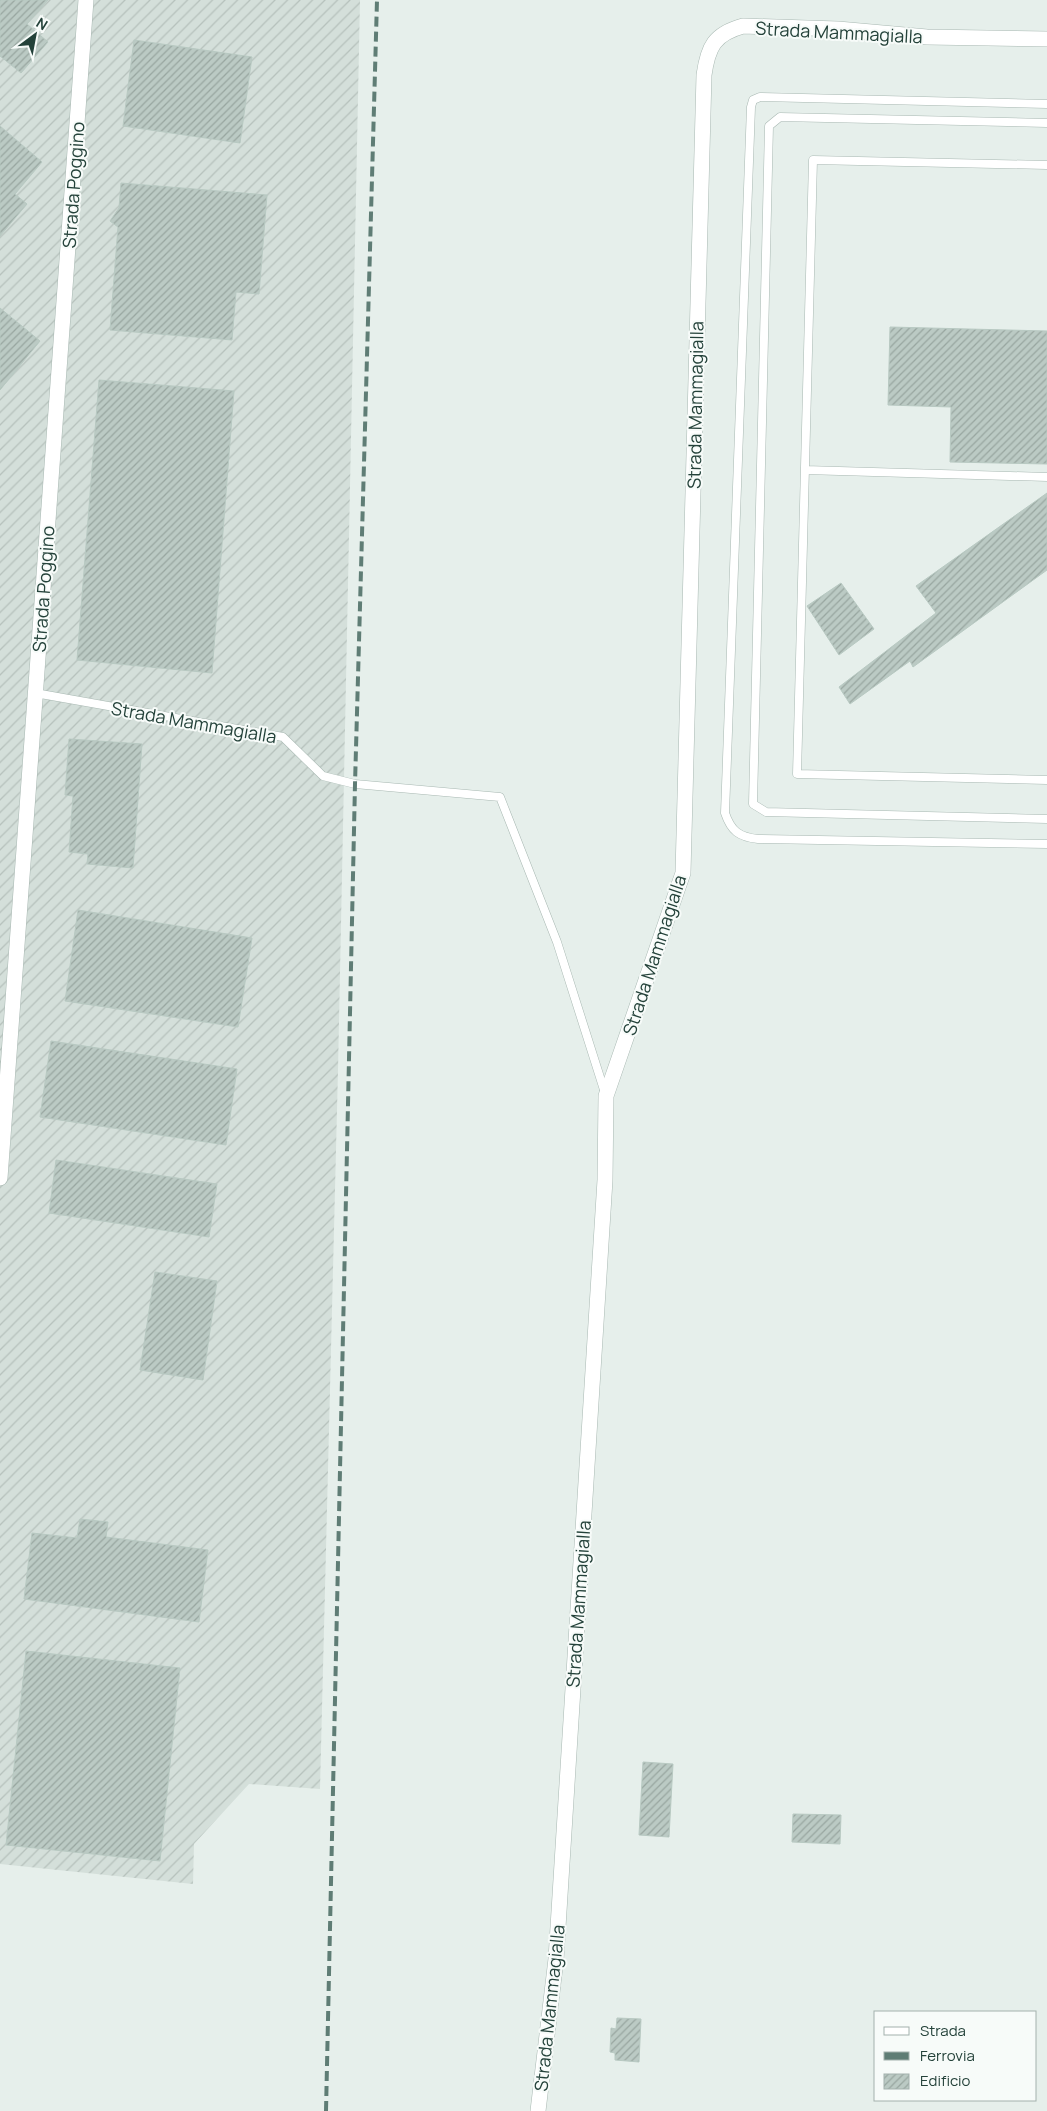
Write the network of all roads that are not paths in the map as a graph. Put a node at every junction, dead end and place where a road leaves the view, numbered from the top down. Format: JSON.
{"nodes":[{"id":1,"x":86,"y":0,"type":"edge"},
{"id":2,"x":1047,"y":39,"type":"edge"},
{"id":3,"x":1047,"y":104,"type":"edge"},
{"id":4,"x":1047,"y":123,"type":"edge"},
{"id":5,"x":1047,"y":165,"type":"edge"},
{"id":6,"x":805,"y":470,"type":"junction"},
{"id":7,"x":1047,"y":477,"type":"edge"},
{"id":8,"x":35,"y":693,"type":"junction"},
{"id":9,"x":1047,"y":780,"type":"edge"},
{"id":10,"x":1047,"y":819,"type":"edge"},
{"id":11,"x":1047,"y":844,"type":"edge"},
{"id":12,"x":6,"y":1008,"type":"edge"},
{"id":13,"x":606,"y":1096,"type":"junction"},
{"id":14,"x":0,"y":1178,"type":"edge"},
{"id":15,"x":538,"y":2111,"type":"edge"}],
"edges":[{"from":1,"to":8,"type":"street","name":"Strada Poggino"},
{"from":2,"to":13,"type":"street","name":"Strada Mammagialla"},
{"from":3,"to":11,"type":"lane"},
{"from":4,"to":10,"type":"lane"},
{"from":5,"to":6,"type":"lane"},
{"from":6,"to":7,"type":"lane"},
{"from":6,"to":9,"type":"lane"},
{"from":8,"to":12,"type":"street","name":"Strada Poggino"},
{"from":8,"to":13,"type":"lane","name":"Strada Mammagialla"},
{"from":12,"to":14,"type":"street","name":"Strada Poggino"},
{"from":13,"to":15,"type":"street","name":"Strada Mammagialla"}]}
